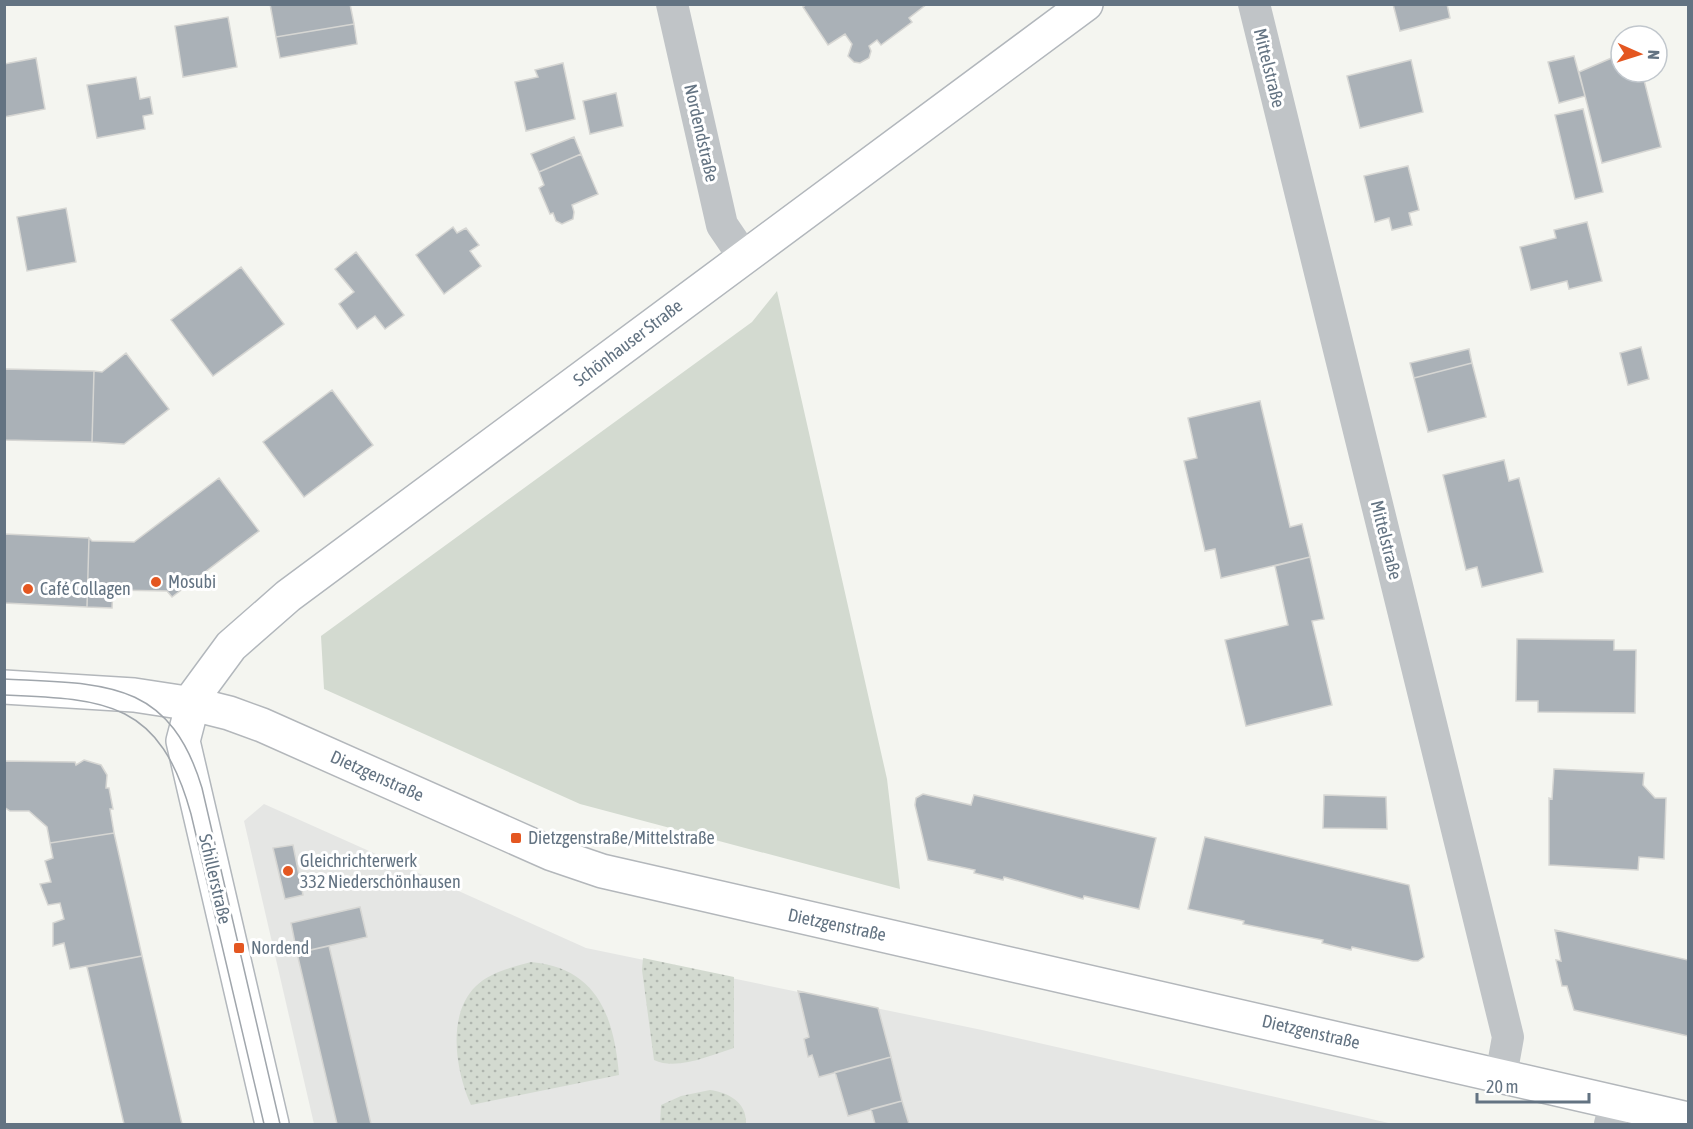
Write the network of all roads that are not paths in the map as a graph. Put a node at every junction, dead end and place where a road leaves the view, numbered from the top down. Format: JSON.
{"nodes":[{"id":1,"x":672,"y":4,"type":"edge"},
{"id":2,"x":1086,"y":4,"type":"edge"},
{"id":3,"x":1254,"y":4,"type":"edge"},
{"id":4,"x":743,"y":256,"type":"junction"},
{"id":5,"x":4,"y":687,"type":"edge"},
{"id":6,"x":192,"y":704,"type":"junction"},
{"id":7,"x":1501,"y":1076,"type":"junction"},
{"id":8,"x":1613,"y":1114,"type":"edge"},
{"id":9,"x":1689,"y":1119,"type":"edge"},
{"id":10,"x":272,"y":1125,"type":"edge"}],
"edges":[{"from":1,"to":4,"type":"street","name":"Nordendstraße"},
{"from":2,"to":4,"type":"main road","name":"Schönhauser Straße"},
{"from":3,"to":7,"type":"street","name":"Mittelstraße"},
{"from":4,"to":6,"type":"main road","name":"Schönhauser Straße"},
{"from":5,"to":6,"type":"main road","name":"Dietzgenstraße"},
{"from":6,"to":7,"type":"main road","name":"Dietzgenstraße"},
{"from":6,"to":10,"type":"main road","name":"Schillerstraße"},
{"from":7,"to":8,"type":"main road","name":"Dietzgenstraße"},
{"from":8,"to":9,"type":"main road","name":"Dietzgenstraße"}]}
